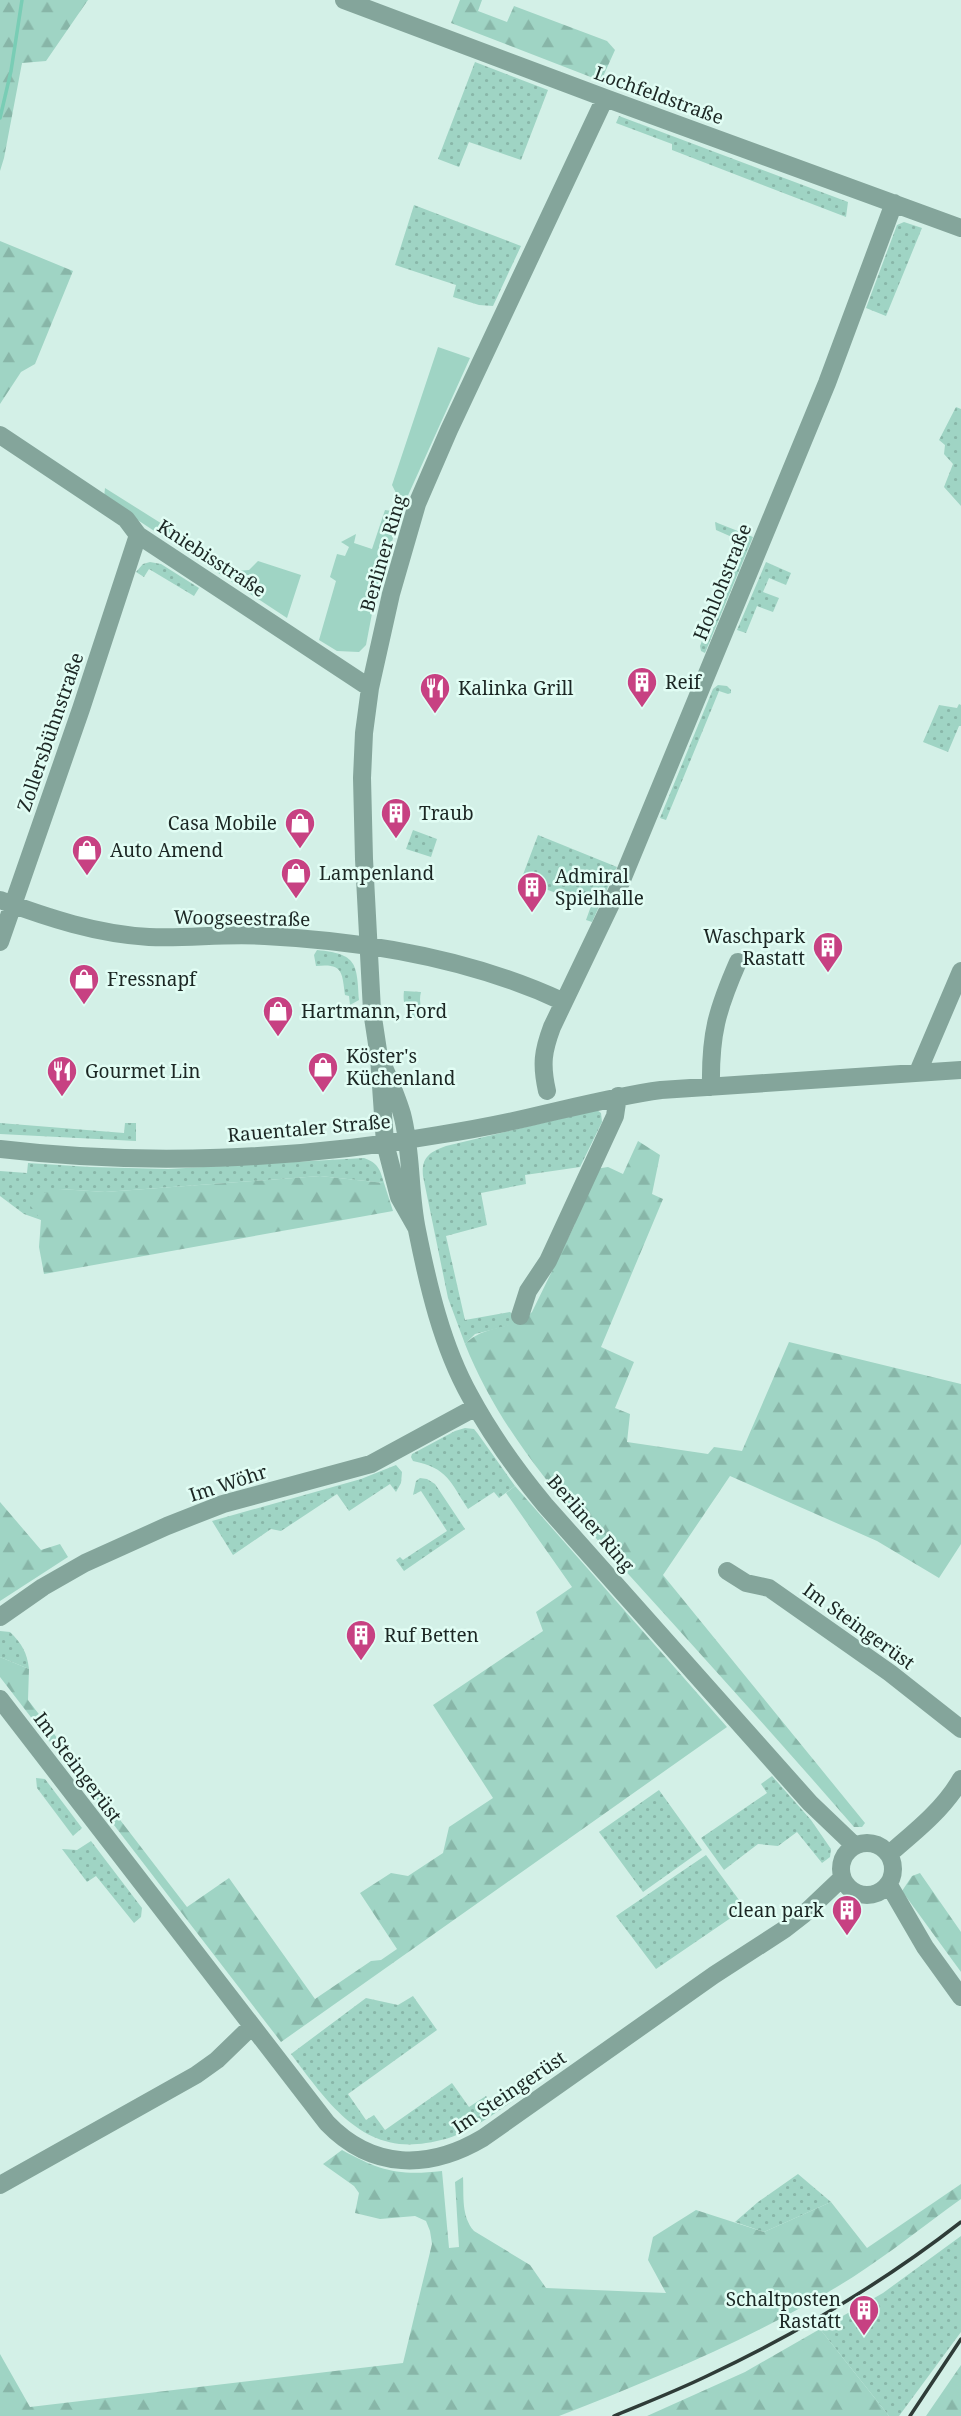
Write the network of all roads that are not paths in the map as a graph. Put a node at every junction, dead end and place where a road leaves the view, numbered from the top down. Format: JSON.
{"nodes":[{"id":1,"x":344,"y":0,"type":"edge"},
{"id":2,"x":605,"y":98,"type":"junction"},
{"id":3,"x":894,"y":203,"type":"junction"},
{"id":4,"x":961,"y":228,"type":"edge"},
{"id":5,"x":0,"y":435,"type":"edge"},
{"id":6,"x":138,"y":535,"type":"junction"},
{"id":7,"x":370,"y":688,"type":"junction"},
{"id":8,"x":7,"y":903,"type":"edge"},
{"id":9,"x":0,"y":942,"type":"edge"},
{"id":10,"x":368,"y":947,"type":"junction"},
{"id":11,"x":738,"y":962,"type":"dead end"},
{"id":12,"x":961,"y":971,"type":"edge"},
{"id":13,"x":564,"y":1002,"type":"junction"},
{"id":14,"x":379,"y":1057,"type":"junction"},
{"id":15,"x":961,"y":1070,"type":"edge"},
{"id":16,"x":918,"y":1072,"type":"junction"},
{"id":17,"x":711,"y":1087,"type":"junction"},
{"id":18,"x":547,"y":1091,"type":"dead end"},
{"id":19,"x":618,"y":1096,"type":"junction"},
{"id":20,"x":406,"y":1140,"type":"junction"},
{"id":21,"x":385,"y":1143,"type":"junction"},
{"id":22,"x":0,"y":1149,"type":"edge"},
{"id":23,"x":416,"y":1227,"type":"junction"},
{"id":24,"x":520,"y":1316,"type":"dead end"},
{"id":25,"x":476,"y":1407,"type":"junction"},
{"id":26,"x":727,"y":1570,"type":"dead end"},
{"id":27,"x":0,"y":1617,"type":"edge"},
{"id":28,"x":0,"y":1699,"type":"edge"},
{"id":29,"x":961,"y":1729,"type":"edge"},
{"id":30,"x":961,"y":1779,"type":"edge"},
{"id":31,"x":810,"y":1803,"type":"junction"},
{"id":32,"x":855,"y":1846,"type":"junction"},
{"id":33,"x":889,"y":1854,"type":"junction"},
{"id":34,"x":842,"y":1859,"type":"junction"},
{"id":35,"x":847,"y":1885,"type":"junction"},
{"id":36,"x":881,"y":1890,"type":"junction"},
{"id":37,"x":961,"y":1997,"type":"edge"},
{"id":38,"x":251,"y":2026,"type":"junction"},
{"id":39,"x":0,"y":2185,"type":"edge"}],
"edges":[{"from":1,"to":2,"type":"street","name":"Lochfeldstraße"},
{"from":2,"to":3,"type":"street","name":"Lochfeldstraße"},
{"from":2,"to":7,"type":"street","name":"Berliner Ring"},
{"from":3,"to":4,"type":"street","name":"Lochfeldstraße"},
{"from":3,"to":13,"type":"street","name":"Hohlohstraße"},
{"from":5,"to":6,"type":"street","name":"Kniebisstraße"},
{"from":6,"to":7,"type":"street","name":"Kniebisstraße"},
{"from":6,"to":8,"type":"street","name":"Zollersbühnstraße"},
{"from":7,"to":10,"type":"street","name":"Berliner Ring"},
{"from":8,"to":9,"type":"street","name":"Zollersbühnstraße"},
{"from":8,"to":10,"type":"street","name":"Woogseestraße"},
{"from":10,"to":13,"type":"street","name":"Woogseestraße"},
{"from":10,"to":14,"type":"street","name":"Berliner Ring"},
{"from":11,"to":17,"type":"street"},
{"from":12,"to":16,"type":"street"},
{"from":13,"to":18,"type":"street","name":"Hohlohstraße"},
{"from":14,"to":20,"type":"street","name":"Berliner Ring"},
{"from":14,"to":21,"type":"street","name":"Berliner Ring"},
{"from":15,"to":16,"type":"street","name":"Rauentaler Straße"},
{"from":16,"to":17,"type":"street","name":"Rauentaler Straße"},
{"from":17,"to":19,"type":"street","name":"Rauentaler Straße"},
{"from":19,"to":20,"type":"street","name":"Rauentaler Straße"},
{"from":19,"to":24,"type":"street"},
{"from":20,"to":21,"type":"street","name":"Rauentaler Straße"},
{"from":20,"to":23,"type":"street","name":"Berliner Ring"},
{"from":21,"to":22,"type":"street","name":"Rauentaler Straße"},
{"from":21,"to":23,"type":"street","name":"Berliner Ring"},
{"from":23,"to":25,"type":"street","name":"Berliner Ring"},
{"from":25,"to":27,"type":"street","name":"Im Wöhr"},
{"from":25,"to":31,"type":"street","name":"Berliner Ring"},
{"from":26,"to":29,"type":"street","name":"Im Steingerüst"},
{"from":28,"to":38,"type":"street","name":"Im Steingerüst"},
{"from":30,"to":33,"type":"street"},
{"from":31,"to":32,"type":"street","name":"Berliner Ring"},
{"from":31,"to":34,"type":"street","name":"Berliner Ring"},
{"from":32,"to":33,"type":"street"},
{"from":32,"to":34,"type":"street"},
{"from":33,"to":36,"type":"street"},
{"from":34,"to":35,"type":"street","name":"Berliner Ring"},
{"from":35,"to":36,"type":"street"},
{"from":35,"to":38,"type":"street","name":"Im Steingerüst"},
{"from":36,"to":37,"type":"street"},
{"from":38,"to":39,"type":"street"}]}
